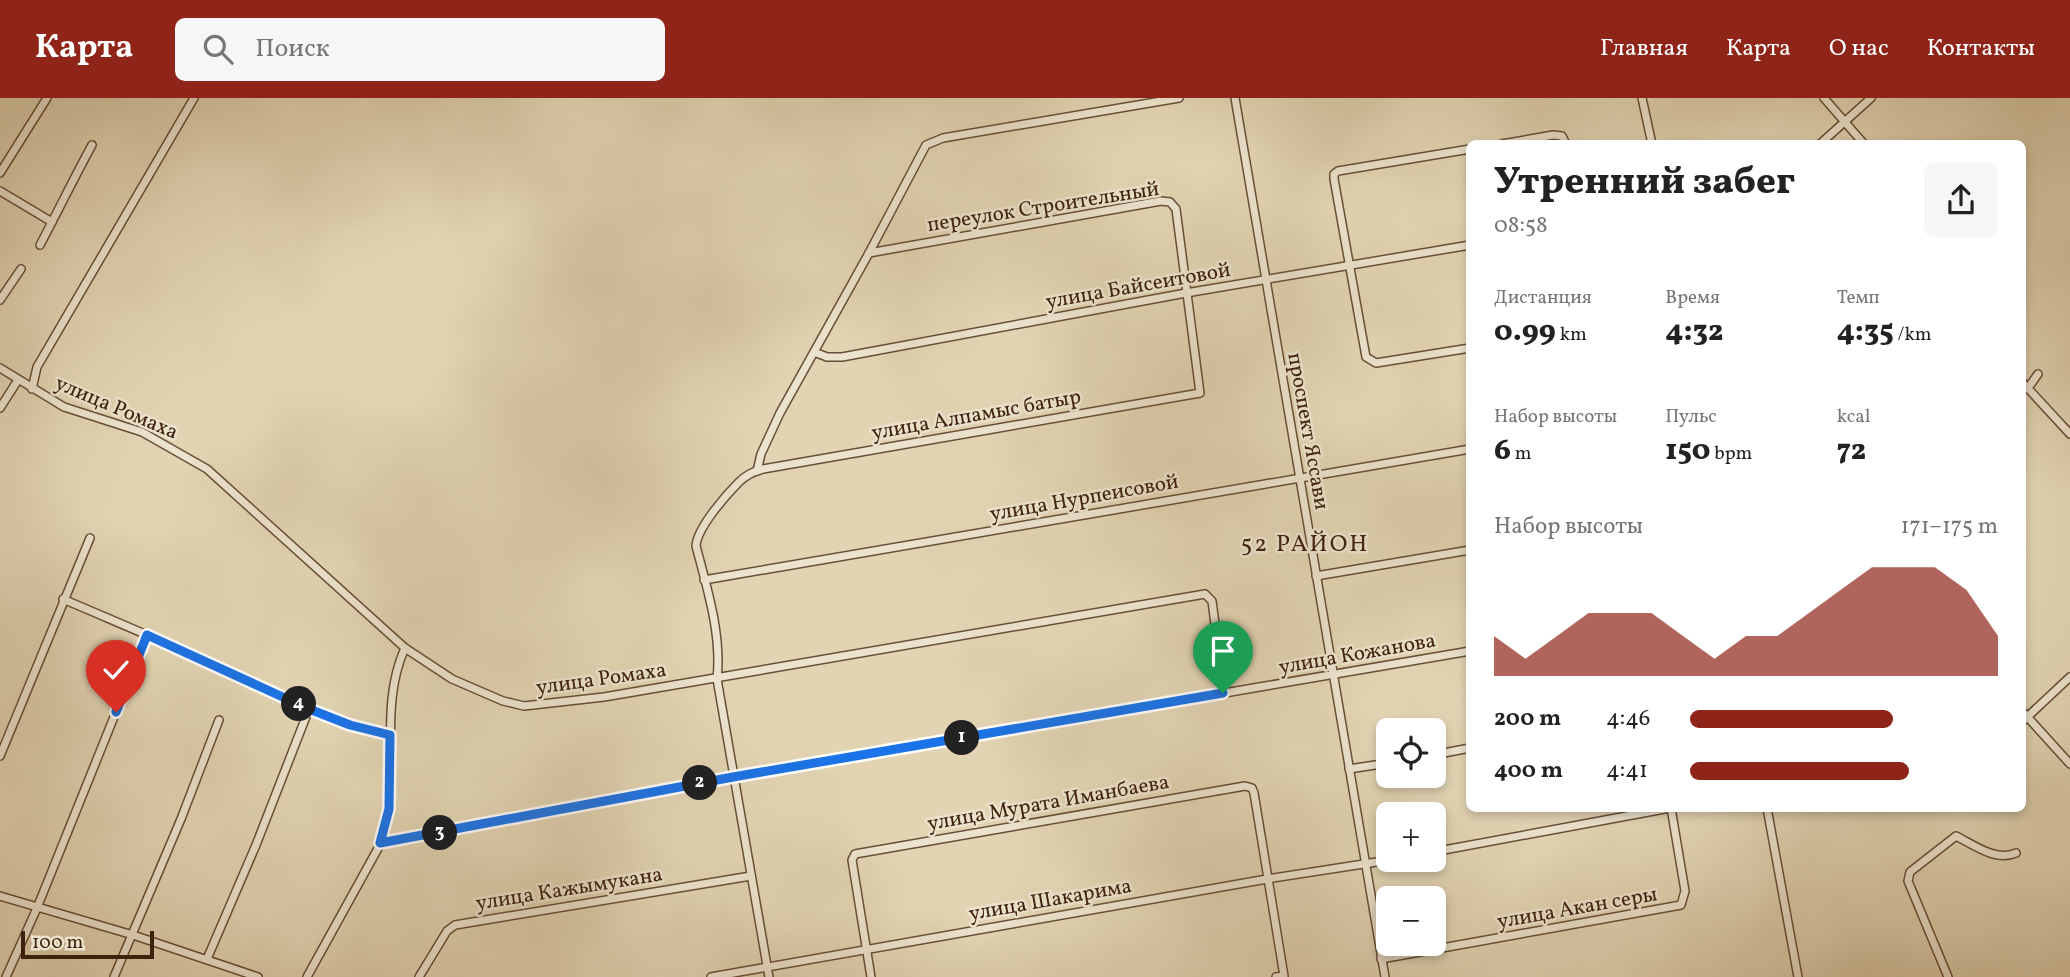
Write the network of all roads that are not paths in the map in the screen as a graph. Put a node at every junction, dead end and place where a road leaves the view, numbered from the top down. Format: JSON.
{"nodes":[{"id":1,"x":47,"y":98,"type":"edge"},
{"id":2,"x":194,"y":98,"type":"edge"},
{"id":3,"x":1179,"y":98,"type":"edge"},
{"id":4,"x":1235,"y":98,"type":"edge"},
{"id":5,"x":1642,"y":98,"type":"edge"},
{"id":6,"x":1824,"y":98,"type":"edge"},
{"id":7,"x":1871,"y":98,"type":"edge"},
{"id":8,"x":1844,"y":122,"type":"junction"},
{"id":9,"x":1525,"y":140,"type":"edge"},
{"id":10,"x":1564,"y":140,"type":"edge"},
{"id":11,"x":1650,"y":140,"type":"edge"},
{"id":12,"x":1824,"y":140,"type":"edge"},
{"id":13,"x":1860,"y":140,"type":"edge"},
{"id":14,"x":92,"y":145,"type":"dead end"},
{"id":15,"x":1466,"y":150,"type":"edge"},
{"id":16,"x":0,"y":173,"type":"edge"},
{"id":17,"x":0,"y":191,"type":"edge"},
{"id":18,"x":52,"y":222,"type":"junction"},
{"id":19,"x":40,"y":245,"type":"dead end"},
{"id":20,"x":1466,"y":246,"type":"edge"},
{"id":21,"x":869,"y":253,"type":"junction"},
{"id":22,"x":1348,"y":265,"type":"junction"},
{"id":23,"x":21,"y":269,"type":"dead end"},
{"id":24,"x":1267,"y":280,"type":"junction"},
{"id":25,"x":1186,"y":293,"type":"junction"},
{"id":26,"x":0,"y":300,"type":"edge"},
{"id":27,"x":1466,"y":349,"type":"edge"},
{"id":28,"x":814,"y":352,"type":"junction"},
{"id":29,"x":0,"y":368,"type":"edge"},
{"id":30,"x":2038,"y":374,"type":"dead end"},
{"id":31,"x":18,"y":380,"type":"junction"},
{"id":32,"x":2026,"y":385,"type":"edge"},
{"id":33,"x":32,"y":389,"type":"junction"},
{"id":34,"x":0,"y":408,"type":"edge"},
{"id":35,"x":2070,"y":434,"type":"edge"},
{"id":36,"x":1466,"y":450,"type":"edge"},
{"id":37,"x":757,"y":471,"type":"junction"},
{"id":38,"x":1300,"y":478,"type":"junction"},
{"id":39,"x":90,"y":538,"type":"dead end"},
{"id":40,"x":1466,"y":551,"type":"edge"},
{"id":41,"x":1316,"y":576,"type":"junction"},
{"id":42,"x":704,"y":580,"type":"junction"},
{"id":43,"x":63,"y":599,"type":"junction"},
{"id":44,"x":147,"y":635,"type":"junction"},
{"id":45,"x":405,"y":649,"type":"junction"},
{"id":46,"x":1466,"y":652,"type":"edge"},
{"id":47,"x":1332,"y":676,"type":"junction"},
{"id":48,"x":2070,"y":677,"type":"edge"},
{"id":49,"x":718,"y":679,"type":"junction"},
{"id":50,"x":1223,"y":693,"type":"junction"},
{"id":51,"x":309,"y":709,"type":"junction"},
{"id":52,"x":2026,"y":716,"type":"edge"},
{"id":53,"x":2026,"y":718,"type":"edge"},
{"id":54,"x":219,"y":720,"type":"dead end"},
{"id":55,"x":390,"y":735,"type":"junction"},
{"id":56,"x":1466,"y":749,"type":"edge"},
{"id":57,"x":1446,"y":753,"type":"edge"},
{"id":58,"x":0,"y":756,"type":"edge"},
{"id":59,"x":1376,"y":764,"type":"edge"},
{"id":60,"x":2070,"y":764,"type":"edge"},
{"id":61,"x":1349,"y":769,"type":"junction"},
{"id":62,"x":733,"y":777,"type":"junction"},
{"id":63,"x":1649,"y":812,"type":"edge"},
{"id":64,"x":1672,"y":812,"type":"edge"},
{"id":65,"x":1768,"y":812,"type":"edge"},
{"id":66,"x":380,"y":843,"type":"junction"},
{"id":67,"x":1446,"y":850,"type":"edge"},
{"id":68,"x":2016,"y":853,"type":"dead end"},
{"id":69,"x":1376,"y":863,"type":"edge"},
{"id":70,"x":1365,"y":865,"type":"junction"},
{"id":71,"x":751,"y":876,"type":"junction"},
{"id":72,"x":1267,"y":878,"type":"junction"},
{"id":73,"x":0,"y":896,"type":"edge"},
{"id":74,"x":37,"y":908,"type":"junction"},
{"id":75,"x":133,"y":935,"type":"junction"},
{"id":76,"x":867,"y":949,"type":"junction"},
{"id":77,"x":1381,"y":958,"type":"junction"},
{"id":78,"x":207,"y":959,"type":"junction"},
{"id":79,"x":767,"y":967,"type":"junction"},
{"id":80,"x":6,"y":977,"type":"edge"},
{"id":81,"x":114,"y":977,"type":"edge"},
{"id":82,"x":258,"y":977,"type":"edge"},
{"id":83,"x":307,"y":977,"type":"edge"},
{"id":84,"x":419,"y":977,"type":"edge"},
{"id":85,"x":711,"y":977,"type":"edge"},
{"id":86,"x":769,"y":977,"type":"edge"},
{"id":87,"x":871,"y":977,"type":"edge"},
{"id":88,"x":1276,"y":977,"type":"edge"},
{"id":89,"x":1385,"y":977,"type":"edge"},
{"id":90,"x":1798,"y":977,"type":"edge"},
{"id":91,"x":1948,"y":977,"type":"edge"}],
"edges":[{"from":1,"to":16,"type":"street"},
{"from":2,"to":33,"type":"street"},
{"from":3,"to":21,"type":"street"},
{"from":4,"to":24,"type":"street","name":"проспект Яссави"},
{"from":5,"to":11,"type":"street"},
{"from":6,"to":8,"type":"street"},
{"from":7,"to":8,"type":"street"},
{"from":8,"to":12,"type":"street"},
{"from":8,"to":13,"type":"street"},
{"from":9,"to":10,"type":"street"},
{"from":14,"to":18,"type":"street"},
{"from":15,"to":22,"type":"street"},
{"from":17,"to":18,"type":"street"},
{"from":18,"to":19,"type":"street"},
{"from":20,"to":22,"type":"street","name":"улица Байсеитовой"},
{"from":21,"to":25,"type":"street","name":"переулок Строительный"},
{"from":21,"to":28,"type":"street"},
{"from":22,"to":24,"type":"street","name":"улица Байсеитовой"},
{"from":22,"to":27,"type":"street"},
{"from":23,"to":26,"type":"street"},
{"from":24,"to":25,"type":"street","name":"улица Байсеитовой"},
{"from":24,"to":38,"type":"street","name":"проспект Яссави"},
{"from":25,"to":28,"type":"street","name":"улица Байсеитовой"},
{"from":25,"to":37,"type":"street","name":"улица Алпамыс батыр"},
{"from":28,"to":37,"type":"street"},
{"from":29,"to":31,"type":"street","name":"улица Ромаха"},
{"from":30,"to":32,"type":"street"},
{"from":31,"to":33,"type":"street","name":"улица Ромаха"},
{"from":31,"to":34,"type":"street"},
{"from":32,"to":35,"type":"street"},
{"from":33,"to":45,"type":"street","name":"улица Ромаха"},
{"from":36,"to":38,"type":"street","name":"улица Нурпеисовой"},
{"from":37,"to":42,"type":"street"},
{"from":38,"to":41,"type":"street","name":"проспект Яссави"},
{"from":38,"to":42,"type":"street","name":"улица Нурпеисовой"},
{"from":39,"to":43,"type":"street"},
{"from":40,"to":41,"type":"street"},
{"from":41,"to":47,"type":"street","name":"проспект Яссави"},
{"from":42,"to":49,"type":"street"},
{"from":43,"to":44,"type":"street"},
{"from":43,"to":58,"type":"street"},
{"from":44,"to":51,"type":"street"},
{"from":44,"to":74,"type":"street"},
{"from":45,"to":49,"type":"street","name":"улица Ромаха"},
{"from":45,"to":55,"type":"street"},
{"from":46,"to":47,"type":"street","name":"улица Кожанова"},
{"from":47,"to":50,"type":"street","name":"улица Кожанова"},
{"from":47,"to":61,"type":"street","name":"проспект Яссави"},
{"from":48,"to":52,"type":"street"},
{"from":49,"to":50,"type":"street","name":"улица Ромаха"},
{"from":49,"to":62,"type":"street"},
{"from":50,"to":62,"type":"street","name":"улица Кожанова"},
{"from":51,"to":55,"type":"street"},
{"from":51,"to":78,"type":"street"},
{"from":53,"to":60,"type":"street"},
{"from":54,"to":75,"type":"street"},
{"from":55,"to":66,"type":"street"},
{"from":56,"to":57,"type":"street"},
{"from":59,"to":61,"type":"street"},
{"from":61,"to":70,"type":"street","name":"проспект Яссави"},
{"from":62,"to":66,"type":"street","name":"улица Кожанова"},
{"from":62,"to":71,"type":"street"},
{"from":63,"to":67,"type":"street"},
{"from":64,"to":77,"type":"street","name":"улица Акан серы"},
{"from":65,"to":90,"type":"street"},
{"from":66,"to":83,"type":"street"},
{"from":68,"to":91,"type":"street"},
{"from":69,"to":70,"type":"street","name":"улица Шакарима"},
{"from":70,"to":72,"type":"street","name":"улица Шакарима"},
{"from":70,"to":77,"type":"street","name":"проспект Яссави"},
{"from":71,"to":79,"type":"street"},
{"from":71,"to":84,"type":"street","name":"улица Кажымукана"},
{"from":72,"to":76,"type":"street","name":"улица Шакарима"},
{"from":72,"to":76,"type":"street","name":"улица Мурата Иманбаева"},
{"from":72,"to":88,"type":"street"},
{"from":73,"to":74,"type":"street"},
{"from":74,"to":75,"type":"street"},
{"from":74,"to":80,"type":"street"},
{"from":75,"to":78,"type":"street"},
{"from":75,"to":81,"type":"street"},
{"from":76,"to":79,"type":"street","name":"улица Шакарима"},
{"from":76,"to":87,"type":"street"},
{"from":77,"to":89,"type":"street","name":"проспект Яссави"},
{"from":78,"to":82,"type":"street"},
{"from":79,"to":85,"type":"street","name":"улица Шакарима"},
{"from":79,"to":86,"type":"street"}]}
